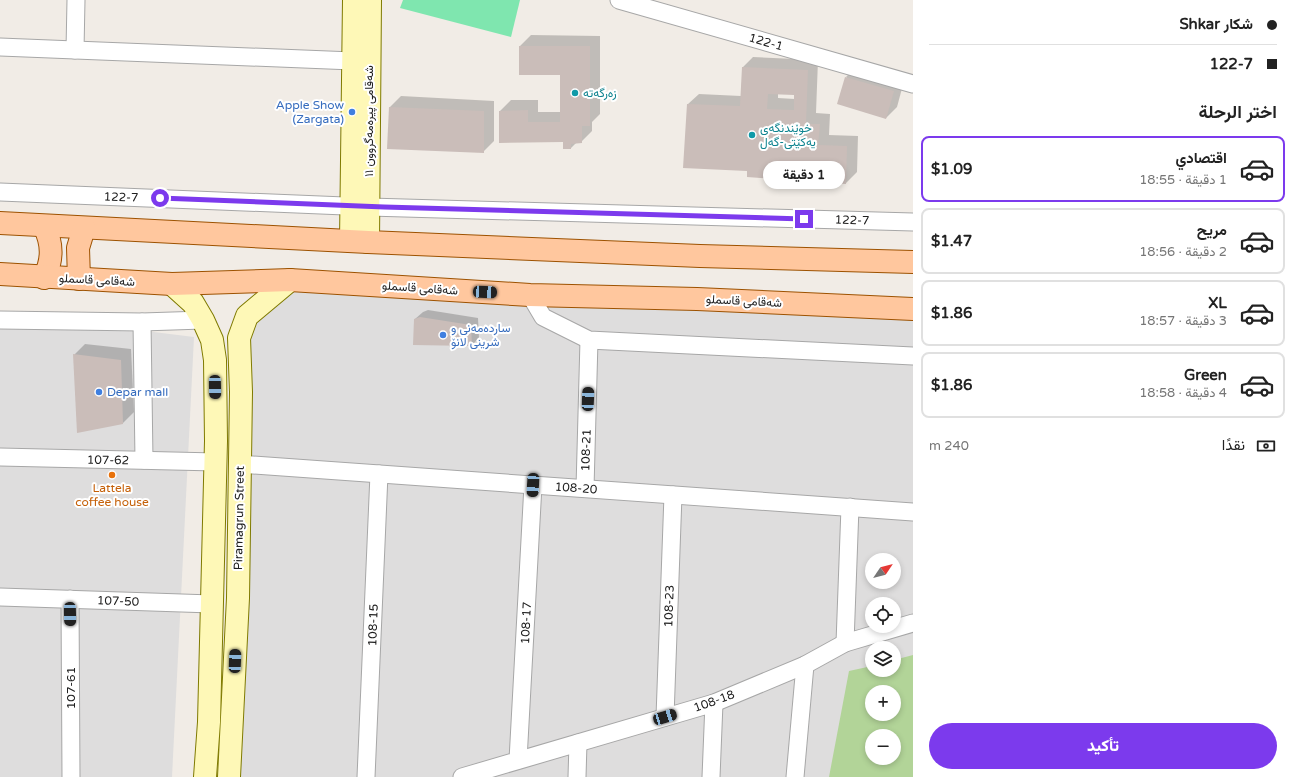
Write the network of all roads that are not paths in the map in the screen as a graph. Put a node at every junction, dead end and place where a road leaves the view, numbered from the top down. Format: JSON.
{"nodes":[{"id":1,"x":76,"y":0,"type":"edge"},
{"id":2,"x":354,"y":0,"type":"edge"},
{"id":3,"x":370,"y":0,"type":"edge"},
{"id":4,"x":619,"y":0,"type":"edge"},
{"id":5,"x":0,"y":47,"type":"edge"},
{"id":6,"x":75,"y":50,"type":"junction"},
{"id":7,"x":353,"y":61,"type":"junction"},
{"id":8,"x":913,"y":84,"type":"edge"},
{"id":9,"x":0,"y":192,"type":"edge"},
{"id":10,"x":360,"y":206,"type":"junction"},
{"id":11,"x":913,"y":222,"type":"edge"},
{"id":12,"x":0,"y":223,"type":"edge"},
{"id":13,"x":44,"y":226,"type":"junction"},
{"id":14,"x":84,"y":228,"type":"junction"},
{"id":15,"x":360,"y":242,"type":"junction"},
{"id":16,"x":913,"y":262,"type":"edge"},
{"id":17,"x":0,"y":274,"type":"edge"},
{"id":18,"x":44,"y":278,"type":"junction"},
{"id":19,"x":79,"y":279,"type":"junction"},
{"id":20,"x":290,"y":280,"type":"junction"},
{"id":21,"x":172,"y":284,"type":"junction"},
{"id":22,"x":530,"y":295,"type":"junction"},
{"id":23,"x":913,"y":309,"type":"edge"},
{"id":24,"x":0,"y":320,"type":"edge"},
{"id":25,"x":203,"y":320,"type":"junction"},
{"id":26,"x":142,"y":322,"type":"junction"},
{"id":27,"x":589,"y":340,"type":"junction"},
{"id":28,"x":913,"y":356,"type":"edge"},
{"id":29,"x":0,"y":457,"type":"edge"},
{"id":30,"x":144,"y":460,"type":"junction"},
{"id":31,"x":216,"y":462,"type":"junction"},
{"id":32,"x":239,"y":464,"type":"junction"},
{"id":33,"x":379,"y":474,"type":"junction"},
{"id":34,"x":533,"y":485,"type":"junction"},
{"id":35,"x":585,"y":488,"type":"junction"},
{"id":36,"x":673,"y":495,"type":"junction"},
{"id":37,"x":850,"y":507,"type":"junction"},
{"id":38,"x":913,"y":512,"type":"edge"},
{"id":39,"x":0,"y":597,"type":"edge"},
{"id":40,"x":70,"y":599,"type":"junction"},
{"id":41,"x":212,"y":604,"type":"junction"},
{"id":42,"x":913,"y":623,"type":"edge"},
{"id":43,"x":845,"y":643,"type":"junction"},
{"id":44,"x":805,"y":665,"type":"junction"},
{"id":45,"x":714,"y":703,"type":"junction"},
{"id":46,"x":665,"y":717,"type":"junction"},
{"id":47,"x":578,"y":743,"type":"junction"},
{"id":48,"x":518,"y":760,"type":"junction"},
{"id":49,"x":71,"y":777,"type":"edge"},
{"id":50,"x":205,"y":777,"type":"edge"},
{"id":51,"x":229,"y":777,"type":"edge"},
{"id":52,"x":366,"y":777,"type":"edge"},
{"id":53,"x":462,"y":777,"type":"edge"},
{"id":54,"x":577,"y":777,"type":"edge"},
{"id":55,"x":711,"y":777,"type":"edge"},
{"id":56,"x":795,"y":777,"type":"edge"}],
"edges":[{"from":1,"to":6,"type":"street"},
{"from":2,"to":7,"type":"main road","name":"شەقامی پیرەمەگروون ١١"},
{"from":3,"to":10,"type":"main road","name":"شەقامی پیرەمەگروون ١١"},
{"from":4,"to":8,"type":"street","name":"122-1"},
{"from":5,"to":6,"type":"street"},
{"from":6,"to":7,"type":"street"},
{"from":7,"to":10,"type":"main road","name":"شەقامی پیرەمەگروون ١١"},
{"from":9,"to":10,"type":"street","name":"122-7"},
{"from":10,"to":11,"type":"street","name":"122-7"},
{"from":10,"to":15,"type":"main road","name":"شەقامی پیرەمەگروون ١١"},
{"from":12,"to":13,"type":"main road"},
{"from":13,"to":14,"type":"main road"},
{"from":13,"to":18,"type":"main road"},
{"from":14,"to":15,"type":"main road"},
{"from":14,"to":19,"type":"main road"},
{"from":15,"to":16,"type":"main road"},
{"from":17,"to":18,"type":"main road","name":"شەقامی قاسملو"},
{"from":18,"to":19,"type":"main road","name":"شەقامی قاسملو"},
{"from":19,"to":21,"type":"main road","name":"شەقامی قاسملو"},
{"from":20,"to":21,"type":"main road","name":"شەقامی قاسملو"},
{"from":20,"to":22,"type":"main road","name":"شەقامی قاسملو"},
{"from":20,"to":32,"type":"main road","name":"Piramagrun Street"},
{"from":21,"to":25,"type":"main road","name":"Piramagrun Street"},
{"from":22,"to":23,"type":"main road","name":"شەقامی قاسملو"},
{"from":22,"to":27,"type":"street"},
{"from":24,"to":26,"type":"street"},
{"from":25,"to":26,"type":"street"},
{"from":25,"to":31,"type":"main road","name":"Piramagrun Street"},
{"from":26,"to":30,"type":"street"},
{"from":27,"to":28,"type":"street"},
{"from":27,"to":35,"type":"street","name":"108-21"},
{"from":29,"to":30,"type":"street","name":"107-62"},
{"from":30,"to":31,"type":"street","name":"107-62"},
{"from":31,"to":41,"type":"main road","name":"Piramagrun Street"},
{"from":32,"to":33,"type":"street","name":"108-20"},
{"from":32,"to":51,"type":"main road","name":"Piramagrun Street"},
{"from":33,"to":34,"type":"street","name":"108-20"},
{"from":33,"to":52,"type":"street","name":"108-15"},
{"from":34,"to":35,"type":"street","name":"108-20"},
{"from":34,"to":48,"type":"street","name":"108-17"},
{"from":35,"to":36,"type":"street","name":"108-20"},
{"from":36,"to":37,"type":"street","name":"108-20"},
{"from":36,"to":46,"type":"street","name":"108-23"},
{"from":37,"to":38,"type":"street","name":"108-20"},
{"from":37,"to":43,"type":"street"},
{"from":39,"to":40,"type":"street","name":"107-50"},
{"from":40,"to":41,"type":"street","name":"107-50"},
{"from":40,"to":49,"type":"street","name":"107-61"},
{"from":41,"to":50,"type":"main road","name":"Piramagrun Street"},
{"from":42,"to":43,"type":"street","name":"108-18"},
{"from":43,"to":44,"type":"street","name":"108-18"},
{"from":44,"to":45,"type":"street","name":"108-18"},
{"from":44,"to":56,"type":"street"},
{"from":45,"to":46,"type":"street","name":"108-18"},
{"from":45,"to":55,"type":"street"},
{"from":46,"to":47,"type":"street","name":"108-18"},
{"from":47,"to":48,"type":"street","name":"108-18"},
{"from":47,"to":54,"type":"street"},
{"from":48,"to":53,"type":"street","name":"108-18"}]}
